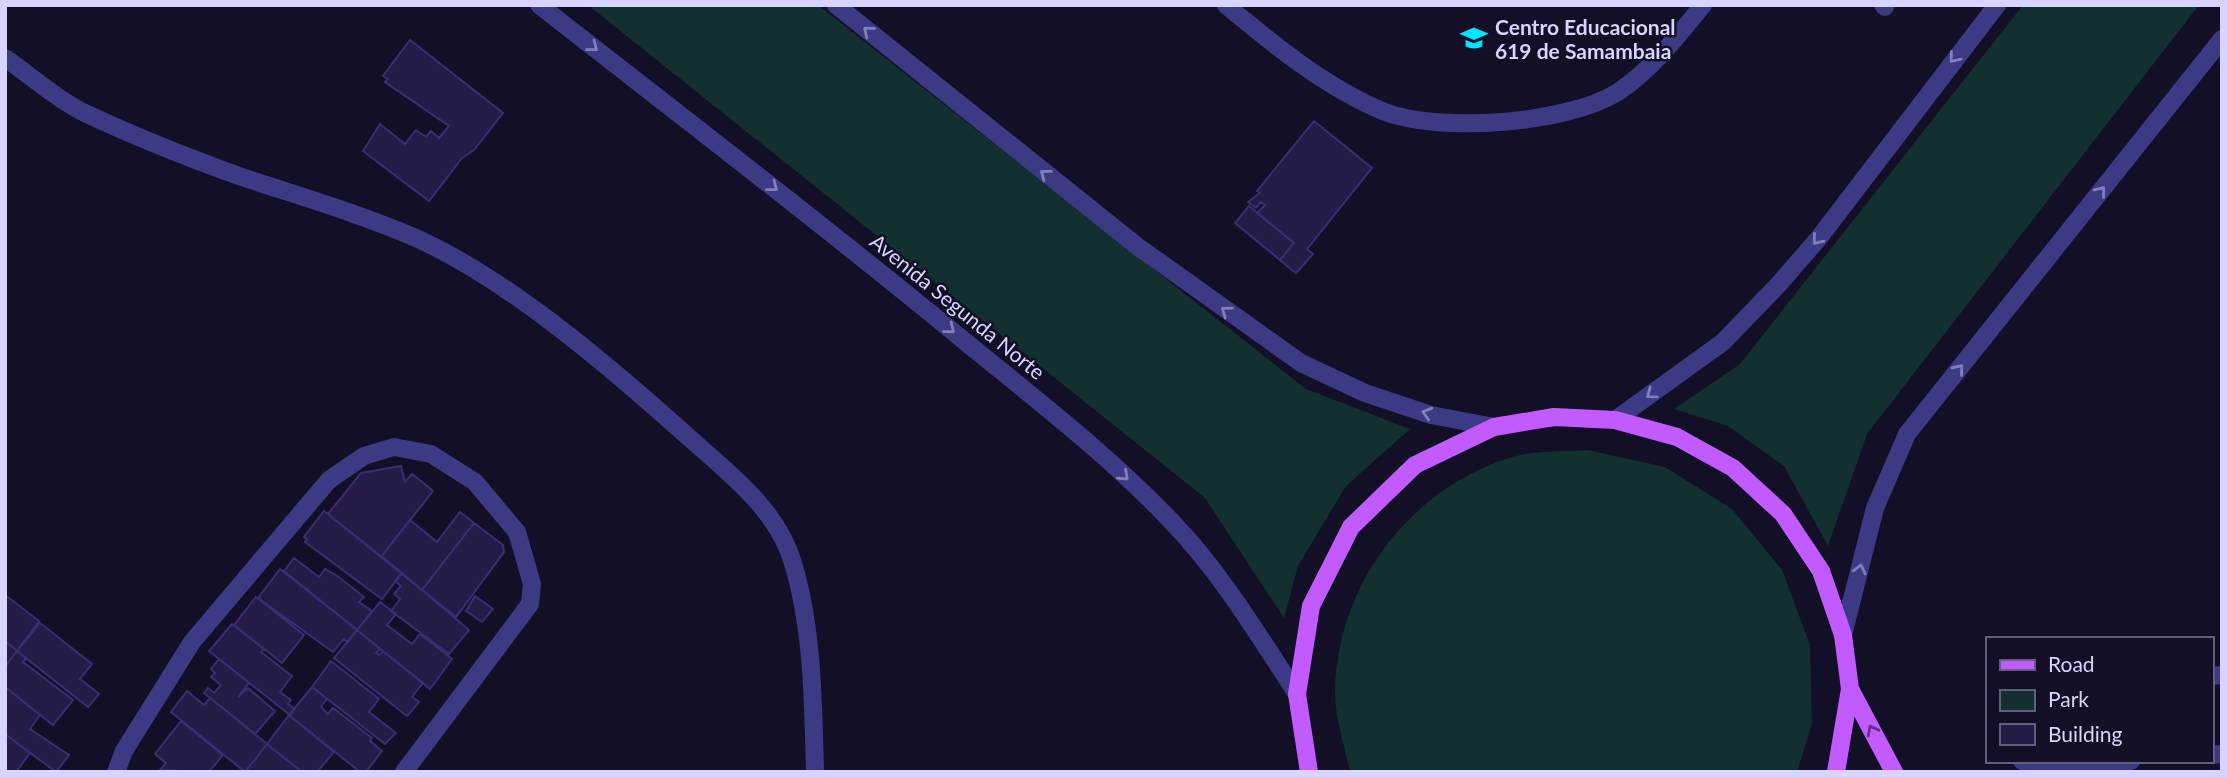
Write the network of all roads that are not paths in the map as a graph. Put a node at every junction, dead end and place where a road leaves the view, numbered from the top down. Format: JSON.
{"nodes":[{"id":1,"x":540,"y":5,"type":"edge"},
{"id":2,"x":836,"y":5,"type":"edge"},
{"id":3,"x":1226,"y":5,"type":"edge"},
{"id":4,"x":1703,"y":5,"type":"edge"},
{"id":5,"x":1997,"y":5,"type":"edge"},
{"id":6,"x":2222,"y":39,"type":"edge"},
{"id":7,"x":5,"y":58,"type":"edge"},
{"id":8,"x":1615,"y":420,"type":"junction"},
{"id":9,"x":1494,"y":427,"type":"junction"},
{"id":10,"x":1843,"y":635,"type":"junction"},
{"id":11,"x":1850,"y":689,"type":"junction"},
{"id":12,"x":1297,"y":694,"type":"junction"},
{"id":13,"x":2027,"y":763,"type":"edge"},
{"id":14,"x":2105,"y":763,"type":"edge"},
{"id":15,"x":116,"y":772,"type":"edge"},
{"id":16,"x":404,"y":772,"type":"edge"},
{"id":17,"x":814,"y":772,"type":"edge"},
{"id":18,"x":1308,"y":772,"type":"edge"},
{"id":19,"x":1836,"y":772,"type":"edge"},
{"id":20,"x":1894,"y":772,"type":"edge"}],
"edges":[{"from":1,"to":12,"type":"street","name":"Avenida Segunda Norte","one_way":true},
{"from":9,"to":2,"type":"street","one_way":true},
{"from":3,"to":4,"type":"street"},
{"from":5,"to":8,"type":"street","one_way":true},
{"from":10,"to":6,"type":"street","one_way":true},
{"from":7,"to":17,"type":"street"},
{"from":8,"to":9,"type":"main road"},
{"from":8,"to":10,"type":"main road"},
{"from":9,"to":12,"type":"main road"},
{"from":10,"to":11,"type":"main road"},
{"from":11,"to":19,"type":"main road"},
{"from":20,"to":11,"type":"main road","one_way":true},
{"from":12,"to":18,"type":"main road"},
{"from":13,"to":14,"type":"street"},
{"from":15,"to":16,"type":"street"}]}
